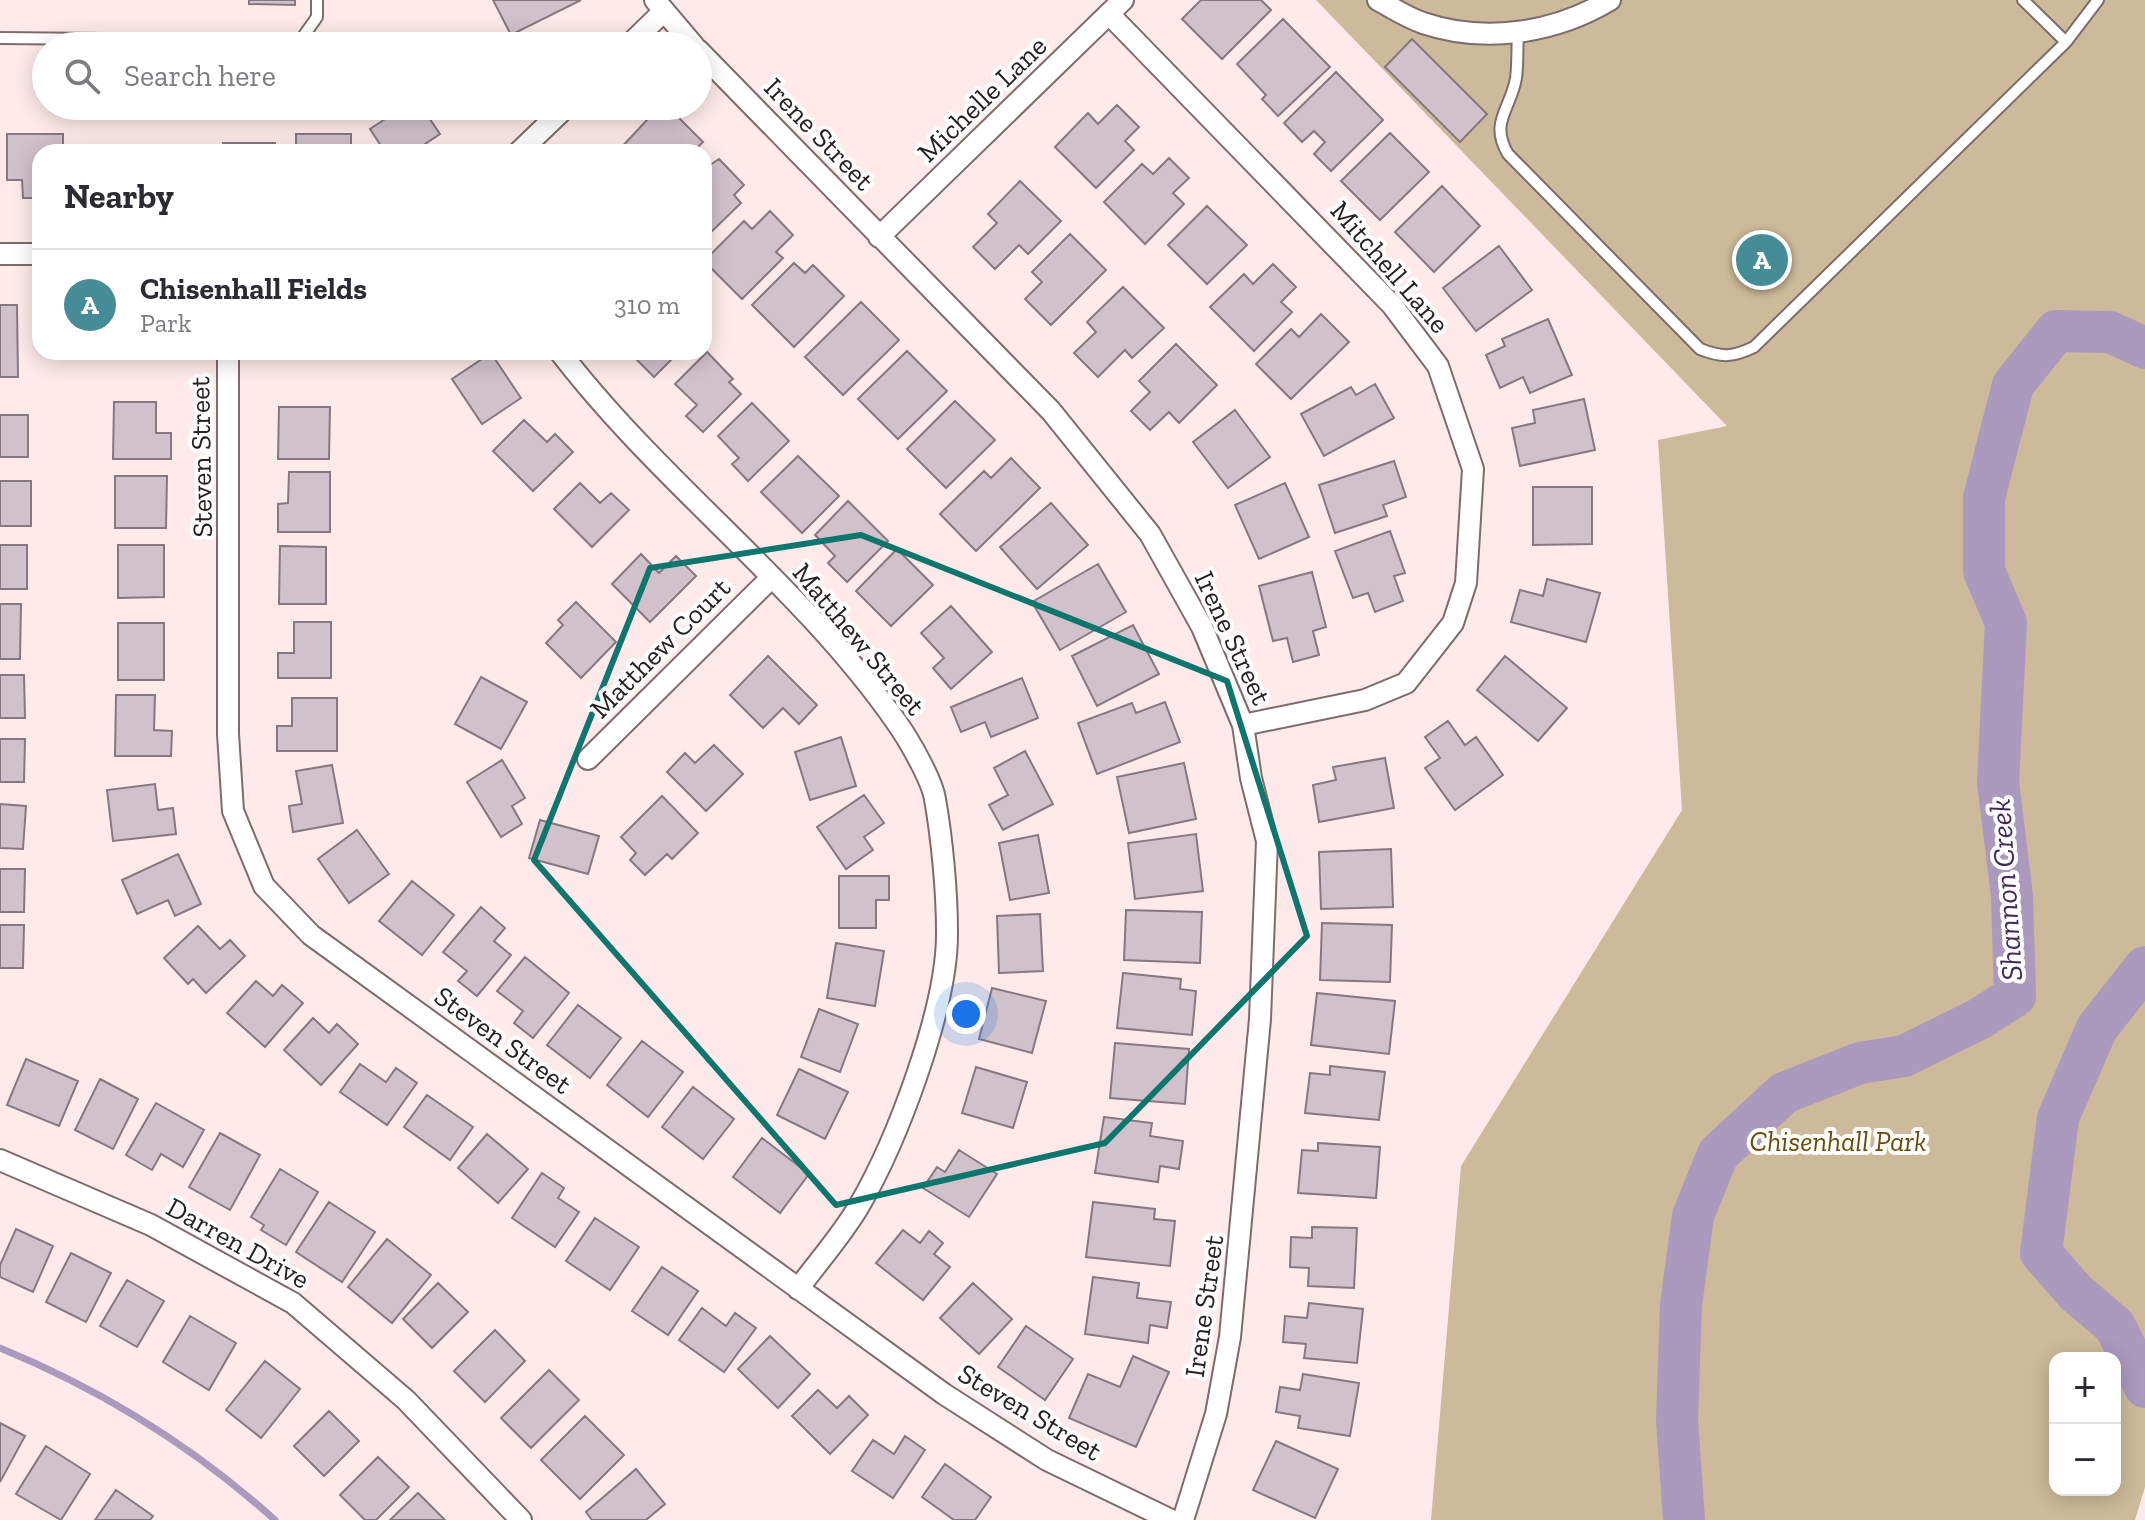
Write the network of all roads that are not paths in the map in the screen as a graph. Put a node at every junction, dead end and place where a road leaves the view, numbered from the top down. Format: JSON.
{"nodes":[{"id":1,"x":317,"y":0,"type":"edge"},
{"id":2,"x":1378,"y":0,"type":"edge"},
{"id":3,"x":1610,"y":0,"type":"edge"},
{"id":4,"x":2023,"y":0,"type":"edge"},
{"id":5,"x":2098,"y":0,"type":"edge"},
{"id":6,"x":659,"y":6,"type":"edge"},
{"id":7,"x":1116,"y":7,"type":"edge"},
{"id":8,"x":306,"y":32,"type":"edge"},
{"id":9,"x":639,"y":32,"type":"edge"},
{"id":10,"x":682,"y":32,"type":"edge"},
{"id":11,"x":1518,"y":34,"type":"junction"},
{"id":12,"x":0,"y":38,"type":"edge"},
{"id":13,"x":32,"y":38,"type":"edge"},
{"id":14,"x":2066,"y":42,"type":"junction"},
{"id":15,"x":712,"y":65,"type":"edge"},
{"id":16,"x":552,"y":120,"type":"edge"},
{"id":17,"x":527,"y":144,"type":"edge"},
{"id":18,"x":879,"y":237,"type":"junction"},
{"id":19,"x":0,"y":254,"type":"edge"},
{"id":20,"x":32,"y":254,"type":"edge"},
{"id":21,"x":228,"y":360,"type":"edge"},
{"id":22,"x":567,"y":360,"type":"edge"},
{"id":23,"x":772,"y":577,"type":"junction"},
{"id":24,"x":1243,"y":725,"type":"junction"},
{"id":25,"x":588,"y":759,"type":"dead end"},
{"id":26,"x":0,"y":1160,"type":"edge"},
{"id":27,"x":798,"y":1289,"type":"junction"},
{"id":28,"x":521,"y":1520,"type":"edge"},
{"id":29,"x":1171,"y":1520,"type":"edge"},
{"id":30,"x":1183,"y":1520,"type":"edge"}],
"edges":[{"from":1,"to":8,"type":"lane"},
{"from":2,"to":11,"type":"street"},
{"from":3,"to":11,"type":"street"},
{"from":4,"to":14,"type":"lane"},
{"from":5,"to":14,"type":"lane"},
{"from":6,"to":9,"type":"street"},
{"from":6,"to":10,"type":"street","name":"Irene Street"},
{"from":7,"to":18,"type":"street","name":"Michelle Lane"},
{"from":7,"to":24,"type":"street","name":"Mitchell Lane"},
{"from":11,"to":14,"type":"lane"},
{"from":12,"to":13,"type":"lane"},
{"from":15,"to":18,"type":"street","name":"Irene Street"},
{"from":16,"to":17,"type":"street"},
{"from":18,"to":24,"type":"street","name":"Irene Street"},
{"from":19,"to":20,"type":"street"},
{"from":21,"to":27,"type":"street","name":"Steven Street"},
{"from":22,"to":23,"type":"street","name":"Matthew Street"},
{"from":23,"to":25,"type":"street","name":"Matthew Court"},
{"from":23,"to":27,"type":"street","name":"Matthew Street"},
{"from":24,"to":30,"type":"street","name":"Irene Street"},
{"from":26,"to":28,"type":"street","name":"Darren Drive"},
{"from":27,"to":29,"type":"street","name":"Steven Street"}]}
